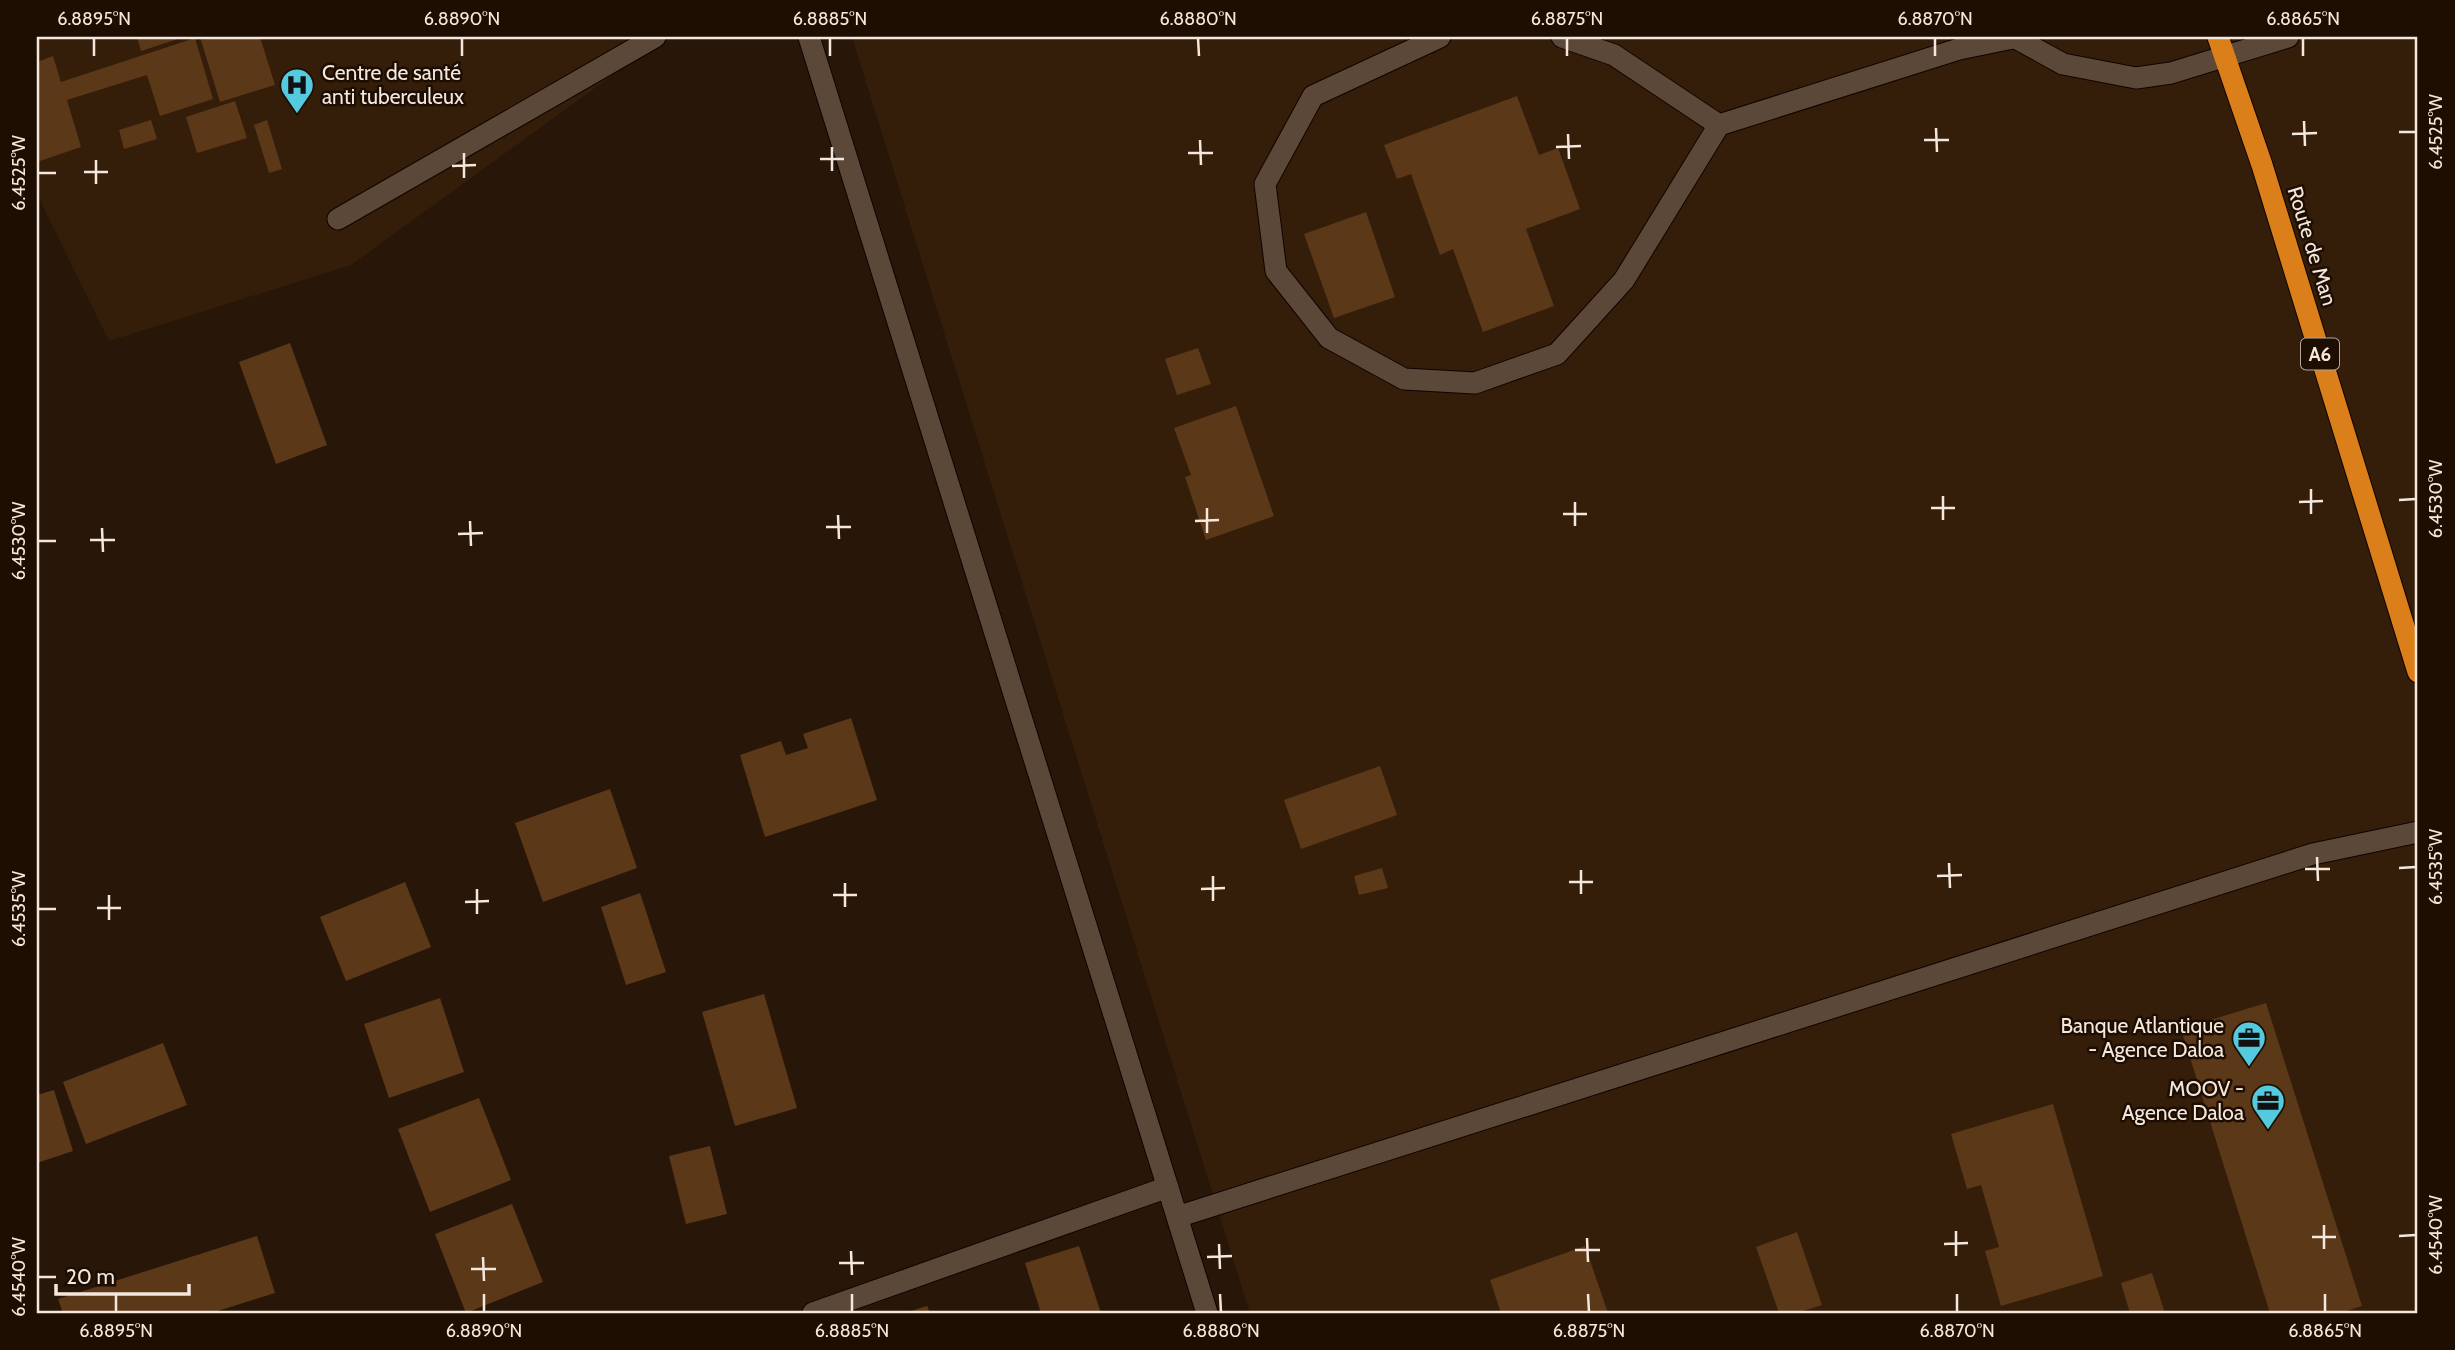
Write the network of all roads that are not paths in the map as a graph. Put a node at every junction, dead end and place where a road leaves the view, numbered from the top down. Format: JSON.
{"nodes":[{"id":1,"x":655,"y":37,"type":"edge"},
{"id":2,"x":809,"y":37,"type":"edge"},
{"id":3,"x":1440,"y":37,"type":"edge"},
{"id":4,"x":1562,"y":37,"type":"edge"},
{"id":5,"x":2013,"y":37,"type":"edge"},
{"id":6,"x":2288,"y":37,"type":"edge"},
{"id":7,"x":2222,"y":47,"type":"edge"},
{"id":8,"x":1719,"y":125,"type":"junction"},
{"id":9,"x":338,"y":219,"type":"dead end"},
{"id":10,"x":2418,"y":672,"type":"edge"},
{"id":11,"x":2418,"y":832,"type":"edge"},
{"id":12,"x":1168,"y":1186,"type":"junction"},
{"id":13,"x":1177,"y":1217,"type":"junction"},
{"id":14,"x":813,"y":1313,"type":"edge"},
{"id":15,"x":1207,"y":1313,"type":"edge"}],
"edges":[{"from":1,"to":9,"type":"street"},
{"from":2,"to":12,"type":"street"},
{"from":3,"to":8,"type":"street"},
{"from":4,"to":8,"type":"street"},
{"from":5,"to":7,"type":"street"},
{"from":5,"to":8,"type":"street"},
{"from":6,"to":7,"type":"street"},
{"from":7,"to":10,"type":"highway","name":"Route de Man","number":"A6"},
{"from":11,"to":13,"type":"street"},
{"from":12,"to":13,"type":"street"},
{"from":12,"to":14,"type":"street"},
{"from":13,"to":15,"type":"street"}]}
